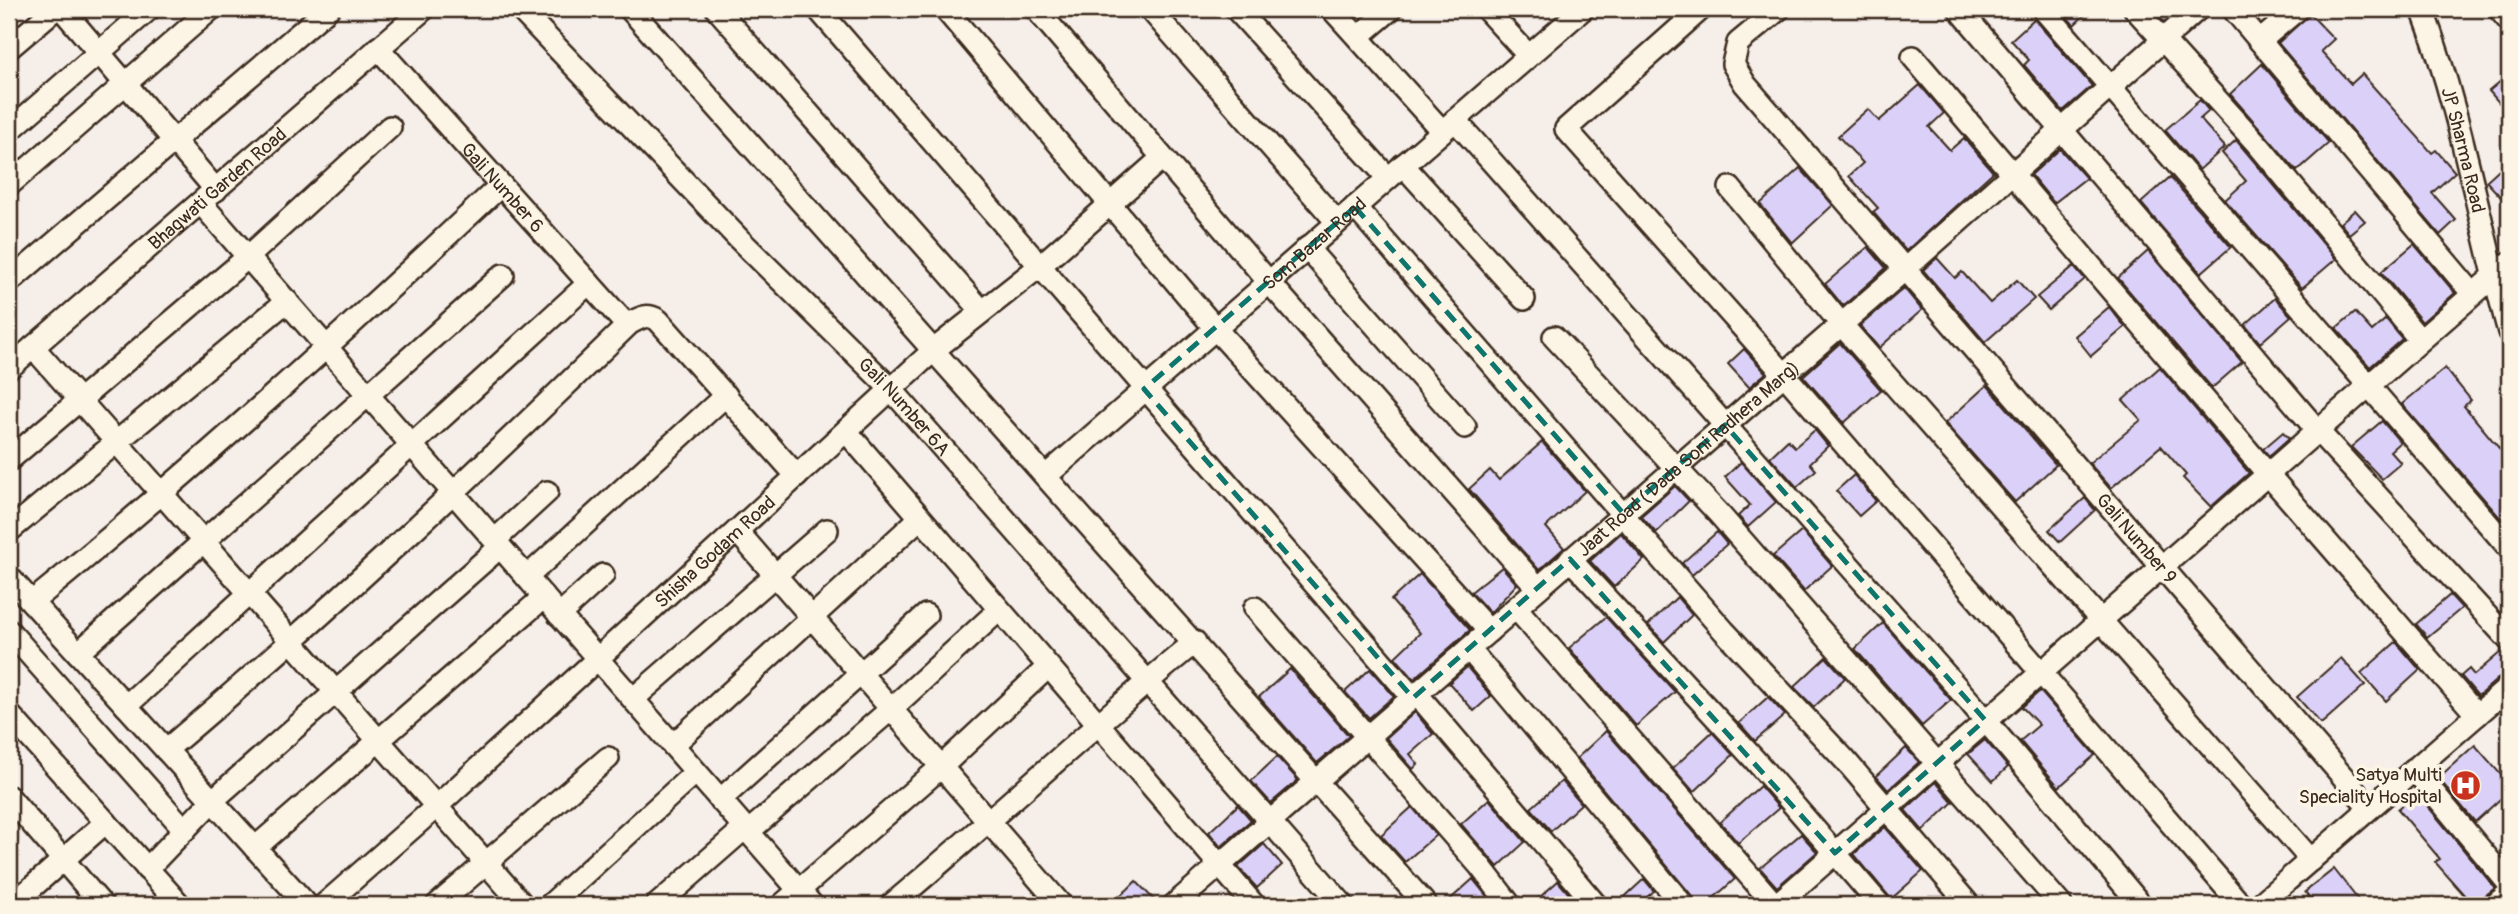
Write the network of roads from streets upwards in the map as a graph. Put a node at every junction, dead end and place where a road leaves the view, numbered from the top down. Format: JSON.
{"nodes":[{"id":1,"x":55,"y":9,"type":"edge"},
{"id":2,"x":62,"y":9,"type":"edge"},
{"id":3,"x":149,"y":9,"type":"edge"},
{"id":4,"x":211,"y":9,"type":"edge"},
{"id":5,"x":328,"y":9,"type":"edge"},
{"id":6,"x":424,"y":9,"type":"edge"},
{"id":7,"x":520,"y":9,"type":"edge"},
{"id":8,"x":630,"y":9,"type":"edge"},
{"id":9,"x":717,"y":9,"type":"edge"},
{"id":10,"x":818,"y":9,"type":"edge"},
{"id":11,"x":945,"y":9,"type":"edge"},
{"id":12,"x":1036,"y":9,"type":"edge"},
{"id":13,"x":1150,"y":9,"type":"edge"},
{"id":14,"x":1236,"y":9,"type":"edge"},
{"id":15,"x":1332,"y":9,"type":"edge"},
{"id":16,"x":1391,"y":9,"type":"edge"},
{"id":17,"x":1486,"y":9,"type":"edge"},
{"id":18,"x":1583,"y":9,"type":"edge"},
{"id":19,"x":1701,"y":9,"type":"edge"},
{"id":20,"x":1779,"y":9,"type":"edge"},
{"id":21,"x":1959,"y":9,"type":"edge"},
{"id":22,"x":2043,"y":9,"type":"edge"},
{"id":23,"x":2135,"y":9,"type":"edge"},
{"id":24,"x":2198,"y":9,"type":"edge"},
{"id":25,"x":2233,"y":9,"type":"edge"},
{"id":26,"x":2298,"y":9,"type":"edge"},
{"id":27,"x":2422,"y":9,"type":"edge"},
{"id":28,"x":2499,"y":9,"type":"edge"},
{"id":29,"x":2509,"y":21,"type":"edge"},
{"id":30,"x":1358,"y":37,"type":"junction"},
{"id":31,"x":2163,"y":41,"type":"junction"},
{"id":32,"x":2260,"y":41,"type":"junction"},
{"id":33,"x":9,"y":48,"type":"edge"},
{"id":34,"x":378,"y":48,"type":"junction"},
{"id":35,"x":99,"y":53,"type":"junction"},
{"id":36,"x":1528,"y":55,"type":"junction"},
{"id":37,"x":1913,"y":57,"type":"dead end"},
{"id":38,"x":126,"y":84,"type":"junction"},
{"id":39,"x":2112,"y":89,"type":"junction"},
{"id":40,"x":1448,"y":126,"type":"junction"},
{"id":41,"x":390,"y":127,"type":"dead end"},
{"id":42,"x":2063,"y":130,"type":"junction"},
{"id":43,"x":9,"y":131,"type":"edge"},
{"id":44,"x":174,"y":142,"type":"junction"},
{"id":45,"x":1162,"y":158,"type":"junction"},
{"id":46,"x":1396,"y":172,"type":"junction"},
{"id":47,"x":2013,"y":173,"type":"junction"},
{"id":48,"x":501,"y":185,"type":"junction"},
{"id":49,"x":9,"y":186,"type":"edge"},
{"id":50,"x":1730,"y":188,"type":"dead end"},
{"id":51,"x":208,"y":196,"type":"junction"},
{"id":52,"x":1109,"y":204,"type":"junction"},
{"id":53,"x":1355,"y":207,"type":"junction"},
{"id":54,"x":1337,"y":222,"type":"junction"},
{"id":55,"x":1307,"y":248,"type":"junction"},
{"id":56,"x":248,"y":257,"type":"junction"},
{"id":57,"x":2509,"y":263,"type":"edge"},
{"id":58,"x":1040,"y":266,"type":"junction"},
{"id":59,"x":1904,"y":270,"type":"junction"},
{"id":60,"x":503,"y":275,"type":"dead end"},
{"id":61,"x":2493,"y":277,"type":"junction"},
{"id":62,"x":1268,"y":281,"type":"junction"},
{"id":63,"x":9,"y":282,"type":"edge"},
{"id":64,"x":589,"y":283,"type":"junction"},
{"id":65,"x":2473,"y":295,"type":"junction"},
{"id":66,"x":1524,"y":299,"type":"dead end"},
{"id":67,"x":286,"y":301,"type":"junction"},
{"id":68,"x":982,"y":311,"type":"junction"},
{"id":69,"x":630,"y":323,"type":"junction"},
{"id":70,"x":1841,"y":324,"type":"junction"},
{"id":71,"x":1214,"y":327,"type":"junction"},
{"id":72,"x":2509,"y":332,"type":"edge"},
{"id":73,"x":1554,"y":337,"type":"dead end"},
{"id":74,"x":2420,"y":340,"type":"junction"},
{"id":75,"x":33,"y":347,"type":"junction"},
{"id":76,"x":327,"y":349,"type":"junction"},
{"id":77,"x":935,"y":349,"type":"junction"},
{"id":78,"x":11,"y":361,"type":"edge"},
{"id":79,"x":1784,"y":374,"type":"junction"},
{"id":80,"x":2369,"y":384,"type":"junction"},
{"id":81,"x":891,"y":389,"type":"junction"},
{"id":82,"x":1144,"y":389,"type":"junction"},
{"id":83,"x":726,"y":395,"type":"junction"},
{"id":84,"x":369,"y":396,"type":"junction"},
{"id":85,"x":81,"y":402,"type":"junction"},
{"id":86,"x":1725,"y":425,"type":"junction"},
{"id":87,"x":1465,"y":428,"type":"dead end"},
{"id":88,"x":2317,"y":430,"type":"junction"},
{"id":89,"x":846,"y":431,"type":"junction"},
{"id":90,"x":118,"y":444,"type":"junction"},
{"id":91,"x":411,"y":444,"type":"junction"},
{"id":92,"x":9,"y":460,"type":"edge"},
{"id":93,"x":1675,"y":468,"type":"junction"},
{"id":94,"x":2268,"y":475,"type":"junction"},
{"id":95,"x":797,"y":476,"type":"junction"},
{"id":96,"x":1045,"y":476,"type":"junction"},
{"id":97,"x":547,"y":492,"type":"dead end"},
{"id":98,"x":454,"y":494,"type":"junction"},
{"id":99,"x":163,"y":495,"type":"junction"},
{"id":100,"x":1623,"y":513,"type":"junction"},
{"id":101,"x":920,"y":518,"type":"junction"},
{"id":102,"x":827,"y":530,"type":"dead end"},
{"id":103,"x":9,"y":531,"type":"edge"},
{"id":104,"x":737,"y":531,"type":"junction"},
{"id":105,"x":202,"y":541,"type":"junction"},
{"id":106,"x":497,"y":544,"type":"junction"},
{"id":107,"x":2509,"y":548,"type":"edge"},
{"id":108,"x":1570,"y":559,"type":"junction"},
{"id":109,"x":2160,"y":568,"type":"junction"},
{"id":110,"x":603,"y":575,"type":"dead end"},
{"id":111,"x":776,"y":576,"type":"junction"},
{"id":112,"x":9,"y":577,"type":"edge"},
{"id":113,"x":527,"y":578,"type":"junction"},
{"id":114,"x":1538,"y":588,"type":"junction"},
{"id":115,"x":250,"y":595,"type":"junction"},
{"id":116,"x":544,"y":597,"type":"junction"},
{"id":117,"x":32,"y":602,"type":"junction"},
{"id":118,"x":1255,"y":608,"type":"dead end"},
{"id":119,"x":1516,"y":608,"type":"junction"},
{"id":120,"x":999,"y":610,"type":"junction"},
{"id":121,"x":559,"y":615,"type":"junction"},
{"id":122,"x":926,"y":615,"type":"dead end"},
{"id":123,"x":813,"y":620,"type":"junction"},
{"id":124,"x":2100,"y":620,"type":"junction"},
{"id":125,"x":9,"y":631,"type":"edge"},
{"id":126,"x":1489,"y":631,"type":"junction"},
{"id":127,"x":2509,"y":640,"type":"edge"},
{"id":128,"x":1195,"y":642,"type":"junction"},
{"id":129,"x":292,"y":643,"type":"junction"},
{"id":130,"x":1469,"y":649,"type":"junction"},
{"id":131,"x":78,"y":653,"type":"junction"},
{"id":132,"x":598,"y":659,"type":"junction"},
{"id":133,"x":1048,"y":667,"type":"junction"},
{"id":134,"x":859,"y":675,"type":"junction"},
{"id":135,"x":2042,"y":676,"type":"junction"},
{"id":136,"x":1147,"y":681,"type":"junction"},
{"id":137,"x":2509,"y":687,"type":"edge"},
{"id":138,"x":335,"y":692,"type":"junction"},
{"id":139,"x":1415,"y":696,"type":"junction"},
{"id":140,"x":633,"y":699,"type":"junction"},
{"id":141,"x":126,"y":706,"type":"junction"},
{"id":142,"x":890,"y":710,"type":"junction"},
{"id":143,"x":9,"y":714,"type":"edge"},
{"id":144,"x":2477,"y":715,"type":"junction"},
{"id":145,"x":1985,"y":720,"type":"junction"},
{"id":146,"x":1096,"y":723,"type":"junction"},
{"id":147,"x":1367,"y":738,"type":"junction"},
{"id":148,"x":377,"y":740,"type":"junction"},
{"id":149,"x":673,"y":745,"type":"junction"},
{"id":150,"x":166,"y":750,"type":"junction"},
{"id":151,"x":608,"y":758,"type":"dead end"},
{"id":152,"x":1936,"y":765,"type":"junction"},
{"id":153,"x":940,"y":768,"type":"junction"},
{"id":154,"x":2414,"y":769,"type":"junction"},
{"id":155,"x":696,"y":772,"type":"junction"},
{"id":156,"x":1318,"y":780,"type":"junction"},
{"id":157,"x":9,"y":797,"type":"edge"},
{"id":158,"x":720,"y":800,"type":"junction"},
{"id":159,"x":212,"y":802,"type":"junction"},
{"id":160,"x":436,"y":807,"type":"junction"},
{"id":161,"x":1886,"y":808,"type":"junction"},
{"id":162,"x":2370,"y":808,"type":"junction"},
{"id":163,"x":106,"y":822,"type":"junction"},
{"id":164,"x":1272,"y":823,"type":"junction"},
{"id":165,"x":989,"y":824,"type":"junction"},
{"id":166,"x":185,"y":830,"type":"junction"},
{"id":167,"x":747,"y":830,"type":"junction"},
{"id":168,"x":255,"y":848,"type":"junction"},
{"id":169,"x":1835,"y":853,"type":"junction"},
{"id":170,"x":62,"y":860,"type":"junction"},
{"id":171,"x":2311,"y":860,"type":"junction"},
{"id":172,"x":485,"y":864,"type":"junction"},
{"id":173,"x":1221,"y":865,"type":"junction"},
{"id":174,"x":147,"y":869,"type":"junction"},
{"id":175,"x":2509,"y":884,"type":"edge"},
{"id":176,"x":2509,"y":892,"type":"edge"},
{"id":177,"x":806,"y":898,"type":"edge"},
{"id":178,"x":10,"y":905,"type":"edge"},
{"id":179,"x":102,"y":905,"type":"edge"},
{"id":180,"x":180,"y":905,"type":"edge"},
{"id":181,"x":307,"y":905,"type":"edge"},
{"id":182,"x":324,"y":905,"type":"edge"},
{"id":183,"x":437,"y":905,"type":"edge"},
{"id":184,"x":523,"y":905,"type":"edge"},
{"id":185,"x":550,"y":905,"type":"edge"},
{"id":186,"x":657,"y":905,"type":"edge"},
{"id":187,"x":782,"y":905,"type":"edge"},
{"id":188,"x":891,"y":905,"type":"edge"},
{"id":189,"x":1060,"y":905,"type":"edge"},
{"id":190,"x":1174,"y":905,"type":"edge"},
{"id":191,"x":1254,"y":905,"type":"edge"},
{"id":192,"x":1343,"y":905,"type":"edge"},
{"id":193,"x":1426,"y":905,"type":"edge"},
{"id":194,"x":1510,"y":905,"type":"edge"},
{"id":195,"x":1596,"y":905,"type":"edge"},
{"id":196,"x":1683,"y":905,"type":"edge"},
{"id":197,"x":1775,"y":905,"type":"edge"},
{"id":198,"x":1880,"y":905,"type":"edge"},
{"id":199,"x":1969,"y":905,"type":"edge"},
{"id":200,"x":2061,"y":905,"type":"edge"},
{"id":201,"x":2141,"y":905,"type":"edge"},
{"id":202,"x":2241,"y":905,"type":"edge"},
{"id":203,"x":2259,"y":905,"type":"edge"},
{"id":204,"x":2495,"y":905,"type":"edge"}],
"edges":[{"from":1,"to":33,"type":"street"},
{"from":2,"to":35,"type":"street"},
{"from":3,"to":35,"type":"street"},
{"from":4,"to":38,"type":"street"},
{"from":5,"to":44,"type":"street"},
{"from":6,"to":34,"type":"street","name":"Bhagwati Garden Road"},
{"from":7,"to":81,"type":"street","name":"Gali Number 6A"},
{"from":8,"to":77,"type":"street"},
{"from":9,"to":68,"type":"street"},
{"from":10,"to":58,"type":"street"},
{"from":11,"to":52,"type":"street"},
{"from":12,"to":45,"type":"street"},
{"from":13,"to":54,"type":"street"},
{"from":14,"to":46,"type":"street"},
{"from":15,"to":30,"type":"street"},
{"from":16,"to":30,"type":"street"},
{"from":17,"to":36,"type":"street"},
{"from":18,"to":36,"type":"street","name":"Som Bazar Road"},
{"from":19,"to":79,"type":"street"},
{"from":20,"to":59,"type":"street","name":"Gali Number 9"},
{"from":21,"to":42,"type":"street"},
{"from":22,"to":39,"type":"street"},
{"from":23,"to":31,"type":"street"},
{"from":24,"to":31,"type":"street","name":"Jaat Road ( Dada Soni Radhera Marg)"},
{"from":25,"to":32,"type":"street"},
{"from":26,"to":32,"type":"street"},
{"from":27,"to":61,"type":"street","name":"JP Sharma Road"},
{"from":28,"to":29,"type":"street"},
{"from":30,"to":40,"type":"street"},
{"from":31,"to":39,"type":"street","name":"Jaat Road ( Dada Soni Radhera Marg)"},
{"from":31,"to":74,"type":"street"},
{"from":32,"to":65,"type":"street"},
{"from":34,"to":48,"type":"street","name":"Gali Number 6"},
{"from":34,"to":51,"type":"street","name":"Bhagwati Garden Road"},
{"from":35,"to":38,"type":"street"},
{"from":35,"to":43,"type":"street"},
{"from":36,"to":40,"type":"street","name":"Som Bazar Road"},
{"from":37,"to":47,"type":"street"},
{"from":38,"to":44,"type":"street"},
{"from":38,"to":49,"type":"street"},
{"from":39,"to":42,"type":"street","name":"Jaat Road ( Dada Soni Radhera Marg)"},
{"from":39,"to":80,"type":"street"},
{"from":40,"to":46,"type":"street","name":"Som Bazar Road"},
{"from":40,"to":86,"type":"street"},
{"from":41,"to":56,"type":"street"},
{"from":42,"to":47,"type":"street","name":"Jaat Road ( Dada Soni Radhera Marg)"},
{"from":42,"to":88,"type":"street"},
{"from":44,"to":51,"type":"street"},
{"from":44,"to":63,"type":"street"},
{"from":45,"to":52,"type":"street","name":"Shisha Godam Road"},
{"from":45,"to":62,"type":"street"},
{"from":46,"to":53,"type":"street","name":"Som Bazar Road"},
{"from":46,"to":66,"type":"street"},
{"from":47,"to":59,"type":"street","name":"Jaat Road ( Dada Soni Radhera Marg)"},
{"from":47,"to":94,"type":"street"},
{"from":48,"to":64,"type":"street","name":"Gali Number 6"},
{"from":48,"to":76,"type":"street"},
{"from":50,"to":70,"type":"street"},
{"from":51,"to":56,"type":"street"},
{"from":51,"to":75,"type":"street","name":"Bhagwati Garden Road"},
{"from":52,"to":58,"type":"street","name":"Shisha Godam Road"},
{"from":52,"to":71,"type":"street"},
{"from":53,"to":54,"type":"street","name":"Som Bazar Road"},
{"from":53,"to":100,"type":"street"},
{"from":54,"to":55,"type":"street","name":"Som Bazar Road"},
{"from":55,"to":62,"type":"street","name":"Som Bazar Road"},
{"from":55,"to":87,"type":"street"},
{"from":56,"to":67,"type":"street"},
{"from":56,"to":85,"type":"street"},
{"from":57,"to":61,"type":"street"},
{"from":58,"to":68,"type":"street","name":"Shisha Godam Road"},
{"from":58,"to":82,"type":"street"},
{"from":59,"to":70,"type":"street","name":"Jaat Road ( Dada Soni Radhera Marg)"},
{"from":59,"to":109,"type":"street","name":"Gali Number 9"},
{"from":60,"to":84,"type":"street"},
{"from":61,"to":65,"type":"street"},
{"from":61,"to":72,"type":"street","name":"JP Sharma Road"},
{"from":62,"to":71,"type":"street","name":"Som Bazar Road"},
{"from":62,"to":114,"type":"street"},
{"from":64,"to":69,"type":"street","name":"Gali Number 6"},
{"from":64,"to":91,"type":"street"},
{"from":65,"to":74,"type":"street"},
{"from":67,"to":76,"type":"street"},
{"from":67,"to":90,"type":"street"},
{"from":68,"to":77,"type":"street","name":"Shisha Godam Road"},
{"from":69,"to":83,"type":"street"},
{"from":69,"to":98,"type":"street"},
{"from":70,"to":79,"type":"street","name":"Jaat Road ( Dada Soni Radhera Marg)"},
{"from":70,"to":124,"type":"street"},
{"from":71,"to":82,"type":"street","name":"Som Bazar Road"},
{"from":71,"to":126,"type":"street"},
{"from":73,"to":93,"type":"street"},
{"from":74,"to":80,"type":"street"},
{"from":75,"to":78,"type":"street","name":"Bhagwati Garden Road"},
{"from":75,"to":85,"type":"street"},
{"from":76,"to":84,"type":"street"},
{"from":76,"to":99,"type":"street"},
{"from":77,"to":81,"type":"street","name":"Shisha Godam Road"},
{"from":77,"to":96,"type":"street"},
{"from":79,"to":86,"type":"street","name":"Jaat Road ( Dada Soni Radhera Marg)"},
{"from":79,"to":135,"type":"street"},
{"from":80,"to":88,"type":"street"},
{"from":80,"to":107,"type":"street"},
{"from":81,"to":89,"type":"street","name":"Shisha Godam Road"},
{"from":81,"to":136,"type":"street","name":"Gali Number 6A"},
{"from":82,"to":96,"type":"street","name":"Som Bazar Road"},
{"from":82,"to":139,"type":"street"},
{"from":83,"to":95,"type":"street"},
{"from":83,"to":113,"type":"street"},
{"from":84,"to":91,"type":"street"},
{"from":84,"to":105,"type":"street"},
{"from":85,"to":90,"type":"street"},
{"from":85,"to":92,"type":"street"},
{"from":86,"to":93,"type":"street","name":"Jaat Road ( Dada Soni Radhera Marg)"},
{"from":86,"to":145,"type":"street"},
{"from":88,"to":94,"type":"street"},
{"from":88,"to":127,"type":"street"},
{"from":89,"to":95,"type":"street","name":"Shisha Godam Road"},
{"from":89,"to":101,"type":"street"},
{"from":90,"to":99,"type":"street"},
{"from":90,"to":103,"type":"street"},
{"from":91,"to":98,"type":"street"},
{"from":91,"to":115,"type":"street"},
{"from":93,"to":100,"type":"street","name":"Jaat Road ( Dada Soni Radhera Marg)"},
{"from":93,"to":152,"type":"street"},
{"from":94,"to":109,"type":"street"},
{"from":94,"to":144,"type":"street"},
{"from":95,"to":104,"type":"street","name":"Shisha Godam Road"},
{"from":96,"to":128,"type":"street"},
{"from":97,"to":106,"type":"street"},
{"from":98,"to":106,"type":"street"},
{"from":98,"to":129,"type":"street"},
{"from":99,"to":105,"type":"street"},
{"from":99,"to":117,"type":"street"},
{"from":100,"to":108,"type":"street","name":"Jaat Road ( Dada Soni Radhera Marg)"},
{"from":100,"to":161,"type":"street"},
{"from":101,"to":120,"type":"street"},
{"from":101,"to":123,"type":"street"},
{"from":102,"to":111,"type":"street"},
{"from":104,"to":111,"type":"street"},
{"from":104,"to":132,"type":"street","name":"Shisha Godam Road"},
{"from":105,"to":115,"type":"street"},
{"from":105,"to":131,"type":"street"},
{"from":106,"to":113,"type":"street"},
{"from":106,"to":138,"type":"street"},
{"from":108,"to":114,"type":"street","name":"Jaat Road ( Dada Soni Radhera Marg)"},
{"from":108,"to":169,"type":"street"},
{"from":109,"to":124,"type":"street"},
{"from":109,"to":162,"type":"street","name":"Gali Number 9"},
{"from":110,"to":121,"type":"street"},
{"from":111,"to":123,"type":"street"},
{"from":111,"to":140,"type":"street"},
{"from":112,"to":117,"type":"street"},
{"from":113,"to":116,"type":"street"},
{"from":114,"to":119,"type":"street","name":"Jaat Road ( Dada Soni Radhera Marg)"},
{"from":115,"to":129,"type":"street"},
{"from":115,"to":141,"type":"street"},
{"from":116,"to":121,"type":"street"},
{"from":116,"to":148,"type":"street"},
{"from":117,"to":131,"type":"street"},
{"from":118,"to":147,"type":"street"},
{"from":119,"to":126,"type":"street","name":"Jaat Road ( Dada Soni Radhera Marg)"},
{"from":119,"to":197,"type":"street"},
{"from":120,"to":133,"type":"street"},
{"from":120,"to":142,"type":"street"},
{"from":121,"to":132,"type":"street"},
{"from":122,"to":134,"type":"street"},
{"from":123,"to":134,"type":"street"},
{"from":123,"to":149,"type":"street"},
{"from":124,"to":135,"type":"street"},
{"from":124,"to":171,"type":"street"},
{"from":125,"to":166,"type":"street"},
{"from":126,"to":130,"type":"street","name":"Jaat Road ( Dada Soni Radhera Marg)"},
{"from":128,"to":136,"type":"street"},
{"from":128,"to":156,"type":"street"},
{"from":129,"to":138,"type":"street"},
{"from":129,"to":150,"type":"street"},
{"from":130,"to":139,"type":"street","name":"Jaat Road ( Dada Soni Radhera Marg)"},
{"from":130,"to":196,"type":"street"},
{"from":131,"to":141,"type":"street"},
{"from":132,"to":140,"type":"street"},
{"from":132,"to":160,"type":"street","name":"Shisha Godam Road"},
{"from":133,"to":146,"type":"street"},
{"from":133,"to":153,"type":"street"},
{"from":134,"to":142,"type":"street"},
{"from":134,"to":158,"type":"street"},
{"from":135,"to":145,"type":"street"},
{"from":135,"to":202,"type":"street"},
{"from":136,"to":146,"type":"street"},
{"from":136,"to":164,"type":"street","name":"Gali Number 6A"},
{"from":137,"to":144,"type":"street"},
{"from":138,"to":148,"type":"street"},
{"from":138,"to":159,"type":"street"},
{"from":139,"to":147,"type":"street","name":"Jaat Road ( Dada Soni Radhera Marg)"},
{"from":139,"to":195,"type":"street"},
{"from":140,"to":149,"type":"street"},
{"from":141,"to":150,"type":"street"},
{"from":142,"to":153,"type":"street"},
{"from":142,"to":167,"type":"street"},
{"from":143,"to":163,"type":"street"},
{"from":144,"to":154,"type":"street"},
{"from":145,"to":152,"type":"street"},
{"from":145,"to":201,"type":"street"},
{"from":146,"to":165,"type":"street"},
{"from":146,"to":173,"type":"street"},
{"from":147,"to":156,"type":"street","name":"Jaat Road ( Dada Soni Radhera Marg)"},
{"from":147,"to":194,"type":"street"},
{"from":148,"to":160,"type":"street"},
{"from":148,"to":168,"type":"street"},
{"from":149,"to":155,"type":"street"},
{"from":150,"to":159,"type":"street"},
{"from":151,"to":172,"type":"street"},
{"from":152,"to":161,"type":"street"},
{"from":152,"to":200,"type":"street"},
{"from":153,"to":165,"type":"street"},
{"from":153,"to":177,"type":"street"},
{"from":154,"to":162,"type":"street"},
{"from":154,"to":175,"type":"street"},
{"from":155,"to":158,"type":"street"},
{"from":155,"to":185,"type":"street"},
{"from":156,"to":164,"type":"street","name":"Jaat Road ( Dada Soni Radhera Marg)"},
{"from":156,"to":193,"type":"street"},
{"from":157,"to":170,"type":"street"},
{"from":158,"to":167,"type":"street"},
{"from":159,"to":166,"type":"street"},
{"from":159,"to":168,"type":"street"},
{"from":160,"to":172,"type":"street"},
{"from":160,"to":182,"type":"street","name":"Shisha Godam Road"},
{"from":161,"to":169,"type":"street"},
{"from":161,"to":199,"type":"street"},
{"from":162,"to":171,"type":"street"},
{"from":163,"to":170,"type":"street"},
{"from":163,"to":174,"type":"street"},
{"from":164,"to":173,"type":"street","name":"Jaat Road ( Dada Soni Radhera Marg)"},
{"from":164,"to":192,"type":"street","name":"Gali Number 6A"},
{"from":165,"to":188,"type":"street"},
{"from":165,"to":189,"type":"street"},
{"from":166,"to":174,"type":"street"},
{"from":167,"to":177,"type":"street"},
{"from":167,"to":186,"type":"street"},
{"from":168,"to":181,"type":"street"},
{"from":169,"to":197,"type":"street"},
{"from":169,"to":198,"type":"street"},
{"from":170,"to":178,"type":"street"},
{"from":170,"to":179,"type":"street"},
{"from":171,"to":203,"type":"street"},
{"from":172,"to":183,"type":"street"},
{"from":172,"to":184,"type":"street"},
{"from":173,"to":190,"type":"street","name":"Jaat Road ( Dada Soni Radhera Marg)"},
{"from":173,"to":191,"type":"street"},
{"from":174,"to":180,"type":"street"},
{"from":176,"to":204,"type":"street"},
{"from":177,"to":187,"type":"street"}]}
